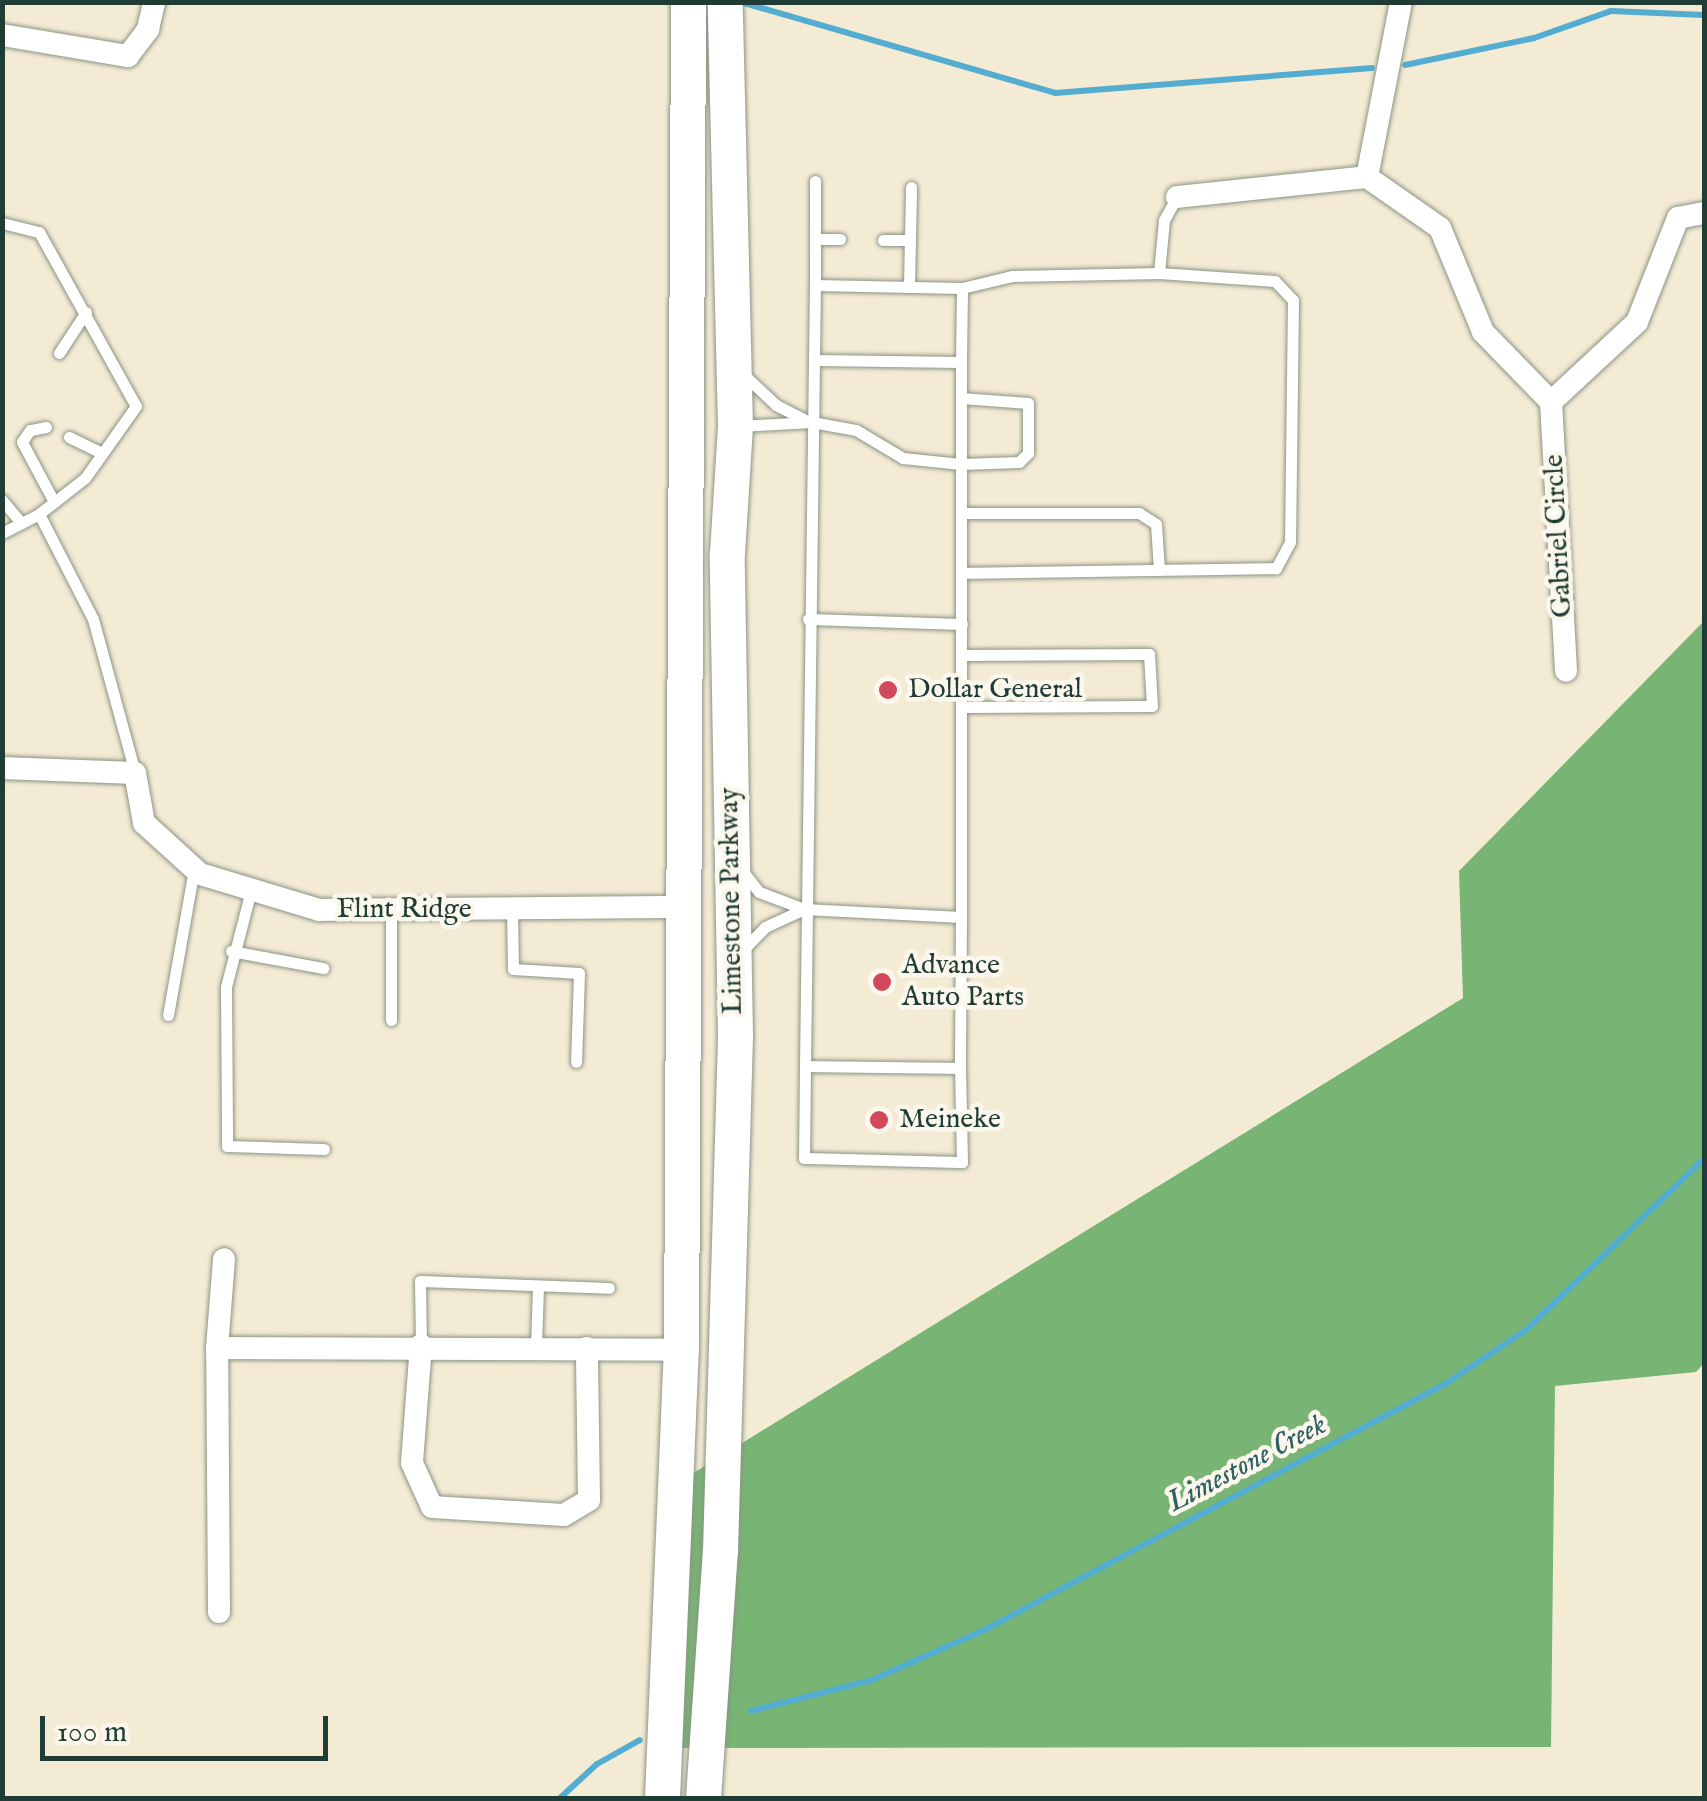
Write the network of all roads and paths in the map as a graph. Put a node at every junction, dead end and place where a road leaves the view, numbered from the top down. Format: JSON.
{"nodes":[{"id":1,"x":154,"y":2,"type":"edge"},
{"id":2,"x":688,"y":2,"type":"edge"},
{"id":3,"x":725,"y":2,"type":"edge"},
{"id":4,"x":1402,"y":2,"type":"edge"},
{"id":5,"x":2,"y":35,"type":"edge"},
{"id":6,"x":1366,"y":177,"type":"junction"},
{"id":7,"x":815,"y":182,"type":"dead end"},
{"id":8,"x":911,"y":187,"type":"dead end"},
{"id":9,"x":1177,"y":197,"type":"joint"},
{"id":10,"x":1704,"y":213,"type":"edge"},
{"id":11,"x":2,"y":223,"type":"edge"},
{"id":12,"x":816,"y":239,"type":"junction"},
{"id":13,"x":840,"y":239,"type":"dead end"},
{"id":14,"x":883,"y":240,"type":"dead end"},
{"id":15,"x":910,"y":240,"type":"junction"},
{"id":16,"x":1159,"y":272,"type":"junction"},
{"id":17,"x":815,"y":285,"type":"junction"},
{"id":18,"x":909,"y":286,"type":"junction"},
{"id":19,"x":962,"y":288,"type":"junction"},
{"id":20,"x":86,"y":312,"type":"junction"},
{"id":21,"x":59,"y":353,"type":"dead end"},
{"id":22,"x":733,"y":356,"type":"junction"},
{"id":23,"x":815,"y":360,"type":"junction"},
{"id":24,"x":961,"y":362,"type":"junction"},
{"id":25,"x":961,"y":398,"type":"junction"},
{"id":26,"x":1551,"y":402,"type":"junction"},
{"id":27,"x":812,"y":422,"type":"junction"},
{"id":28,"x":689,"y":425,"type":"junction"},
{"id":29,"x":735,"y":426,"type":"junction"},
{"id":30,"x":46,"y":427,"type":"dead end"},
{"id":31,"x":69,"y":437,"type":"dead end"},
{"id":32,"x":102,"y":453,"type":"junction"},
{"id":33,"x":961,"y":464,"type":"junction"},
{"id":34,"x":2,"y":500,"type":"edge"},
{"id":35,"x":54,"y":502,"type":"junction"},
{"id":36,"x":39,"y":514,"type":"junction"},
{"id":37,"x":962,"y":514,"type":"junction"},
{"id":38,"x":21,"y":523,"type":"junction"},
{"id":39,"x":2,"y":533,"type":"edge"},
{"id":40,"x":1159,"y":570,"type":"junction"},
{"id":41,"x":962,"y":572,"type":"junction"},
{"id":42,"x":808,"y":619,"type":"junction"},
{"id":43,"x":962,"y":624,"type":"junction"},
{"id":44,"x":962,"y":655,"type":"junction"},
{"id":45,"x":1566,"y":671,"type":"dead end"},
{"id":46,"x":962,"y":707,"type":"junction"},
{"id":47,"x":5,"y":766,"type":"edge"},
{"id":48,"x":135,"y":774,"type":"junction"},
{"id":49,"x":732,"y":858,"type":"junction"},
{"id":50,"x":194,"y":869,"type":"junction"},
{"id":51,"x":250,"y":890,"type":"junction"},
{"id":52,"x":686,"y":906,"type":"junction"},
{"id":53,"x":804,"y":909,"type":"junction"},
{"id":54,"x":512,"y":910,"type":"junction"},
{"id":55,"x":392,"y":911,"type":"junction"},
{"id":56,"x":960,"y":917,"type":"junction"},
{"id":57,"x":231,"y":951,"type":"junction"},
{"id":58,"x":734,"y":960,"type":"junction"},
{"id":59,"x":323,"y":968,"type":"dead end"},
{"id":60,"x":168,"y":1015,"type":"dead end"},
{"id":61,"x":391,"y":1020,"type":"dead end"},
{"id":62,"x":576,"y":1062,"type":"dead end"},
{"id":63,"x":805,"y":1066,"type":"junction"},
{"id":64,"x":960,"y":1068,"type":"junction"},
{"id":65,"x":324,"y":1150,"type":"dead end"},
{"id":66,"x":224,"y":1259,"type":"dead end"},
{"id":67,"x":538,"y":1286,"type":"junction"},
{"id":68,"x":609,"y":1288,"type":"dead end"},
{"id":69,"x":421,"y":1345,"type":"junction"},
{"id":70,"x":536,"y":1347,"type":"junction"},
{"id":71,"x":217,"y":1348,"type":"junction"},
{"id":72,"x":587,"y":1348,"type":"junction"},
{"id":73,"x":681,"y":1350,"type":"junction"},
{"id":74,"x":726,"y":1352,"type":"junction"},
{"id":75,"x":219,"y":1612,"type":"dead end"},
{"id":76,"x":662,"y":1798,"type":"edge"},
{"id":77,"x":703,"y":1798,"type":"edge"}],
"edges":[{"from":1,"to":5,"type":"street"},
{"from":2,"to":28,"type":"main road","name":"Limestone Parkway"},
{"from":3,"to":22,"type":"main road","name":"Limestone Parkway"},
{"from":4,"to":6,"type":"street"},
{"from":6,"to":9,"type":"street"},
{"from":6,"to":26,"type":"street"},
{"from":7,"to":12,"type":"lane"},
{"from":8,"to":15,"type":"lane"},
{"from":9,"to":16,"type":"lane"},
{"from":10,"to":26,"type":"street"},
{"from":11,"to":20,"type":"lane"},
{"from":12,"to":13,"type":"lane"},
{"from":12,"to":17,"type":"lane"},
{"from":14,"to":15,"type":"lane"},
{"from":15,"to":18,"type":"lane"},
{"from":16,"to":19,"type":"lane"},
{"from":16,"to":40,"type":"lane"},
{"from":17,"to":18,"type":"lane"},
{"from":17,"to":23,"type":"lane"},
{"from":18,"to":19,"type":"lane"},
{"from":19,"to":24,"type":"lane"},
{"from":20,"to":21,"type":"lane"},
{"from":20,"to":32,"type":"lane"},
{"from":22,"to":27,"type":"lane"},
{"from":22,"to":29,"type":"main road","name":"Limestone Parkway"},
{"from":23,"to":24,"type":"lane"},
{"from":23,"to":27,"type":"lane"},
{"from":24,"to":25,"type":"lane"},
{"from":25,"to":33,"type":"lane"},
{"from":25,"to":33,"type":"lane"},
{"from":26,"to":45,"type":"street","name":"Gabriel Circle"},
{"from":27,"to":29,"type":"lane"},
{"from":27,"to":33,"type":"lane"},
{"from":27,"to":42,"type":"lane"},
{"from":28,"to":29,"type":"main road"},
{"from":28,"to":52,"type":"main road","name":"Limestone Parkway"},
{"from":29,"to":49,"type":"main road","name":"Limestone Parkway"},
{"from":30,"to":35,"type":"lane"},
{"from":31,"to":32,"type":"lane"},
{"from":32,"to":35,"type":"lane"},
{"from":33,"to":37,"type":"lane"},
{"from":34,"to":38,"type":"lane"},
{"from":35,"to":36,"type":"lane"},
{"from":36,"to":38,"type":"lane"},
{"from":36,"to":48,"type":"lane"},
{"from":37,"to":40,"type":"lane"},
{"from":37,"to":41,"type":"lane"},
{"from":38,"to":39,"type":"lane"},
{"from":40,"to":41,"type":"lane"},
{"from":41,"to":43,"type":"lane"},
{"from":42,"to":43,"type":"lane"},
{"from":42,"to":53,"type":"lane"},
{"from":43,"to":44,"type":"lane"},
{"from":44,"to":46,"type":"lane"},
{"from":44,"to":46,"type":"lane"},
{"from":46,"to":56,"type":"lane"},
{"from":47,"to":48,"type":"street"},
{"from":48,"to":50,"type":"street","name":"Flint Ridge"},
{"from":49,"to":53,"type":"lane"},
{"from":49,"to":58,"type":"main road","name":"Limestone Parkway"},
{"from":50,"to":51,"type":"street","name":"Flint Ridge"},
{"from":50,"to":60,"type":"lane"},
{"from":51,"to":55,"type":"street","name":"Flint Ridge"},
{"from":51,"to":57,"type":"lane"},
{"from":52,"to":54,"type":"street","name":"Flint Ridge"},
{"from":52,"to":73,"type":"main road","name":"Limestone Parkway"},
{"from":53,"to":56,"type":"lane"},
{"from":53,"to":58,"type":"lane"},
{"from":53,"to":63,"type":"lane"},
{"from":54,"to":55,"type":"street","name":"Flint Ridge"},
{"from":54,"to":62,"type":"lane"},
{"from":55,"to":61,"type":"lane"},
{"from":56,"to":64,"type":"lane"},
{"from":57,"to":59,"type":"lane"},
{"from":57,"to":65,"type":"lane"},
{"from":58,"to":74,"type":"main road","name":"Limestone Parkway"},
{"from":63,"to":64,"type":"lane"},
{"from":63,"to":64,"type":"lane"},
{"from":66,"to":71,"type":"street"},
{"from":67,"to":68,"type":"lane"},
{"from":67,"to":69,"type":"lane"},
{"from":67,"to":70,"type":"lane"},
{"from":69,"to":70,"type":"street"},
{"from":69,"to":71,"type":"street"},
{"from":69,"to":72,"type":"street"},
{"from":70,"to":72,"type":"street"},
{"from":71,"to":75,"type":"street"},
{"from":72,"to":73,"type":"street"},
{"from":73,"to":74,"type":"main road"},
{"from":73,"to":76,"type":"main road","name":"Limestone Parkway"},
{"from":74,"to":77,"type":"main road","name":"Limestone Parkway"}]}
